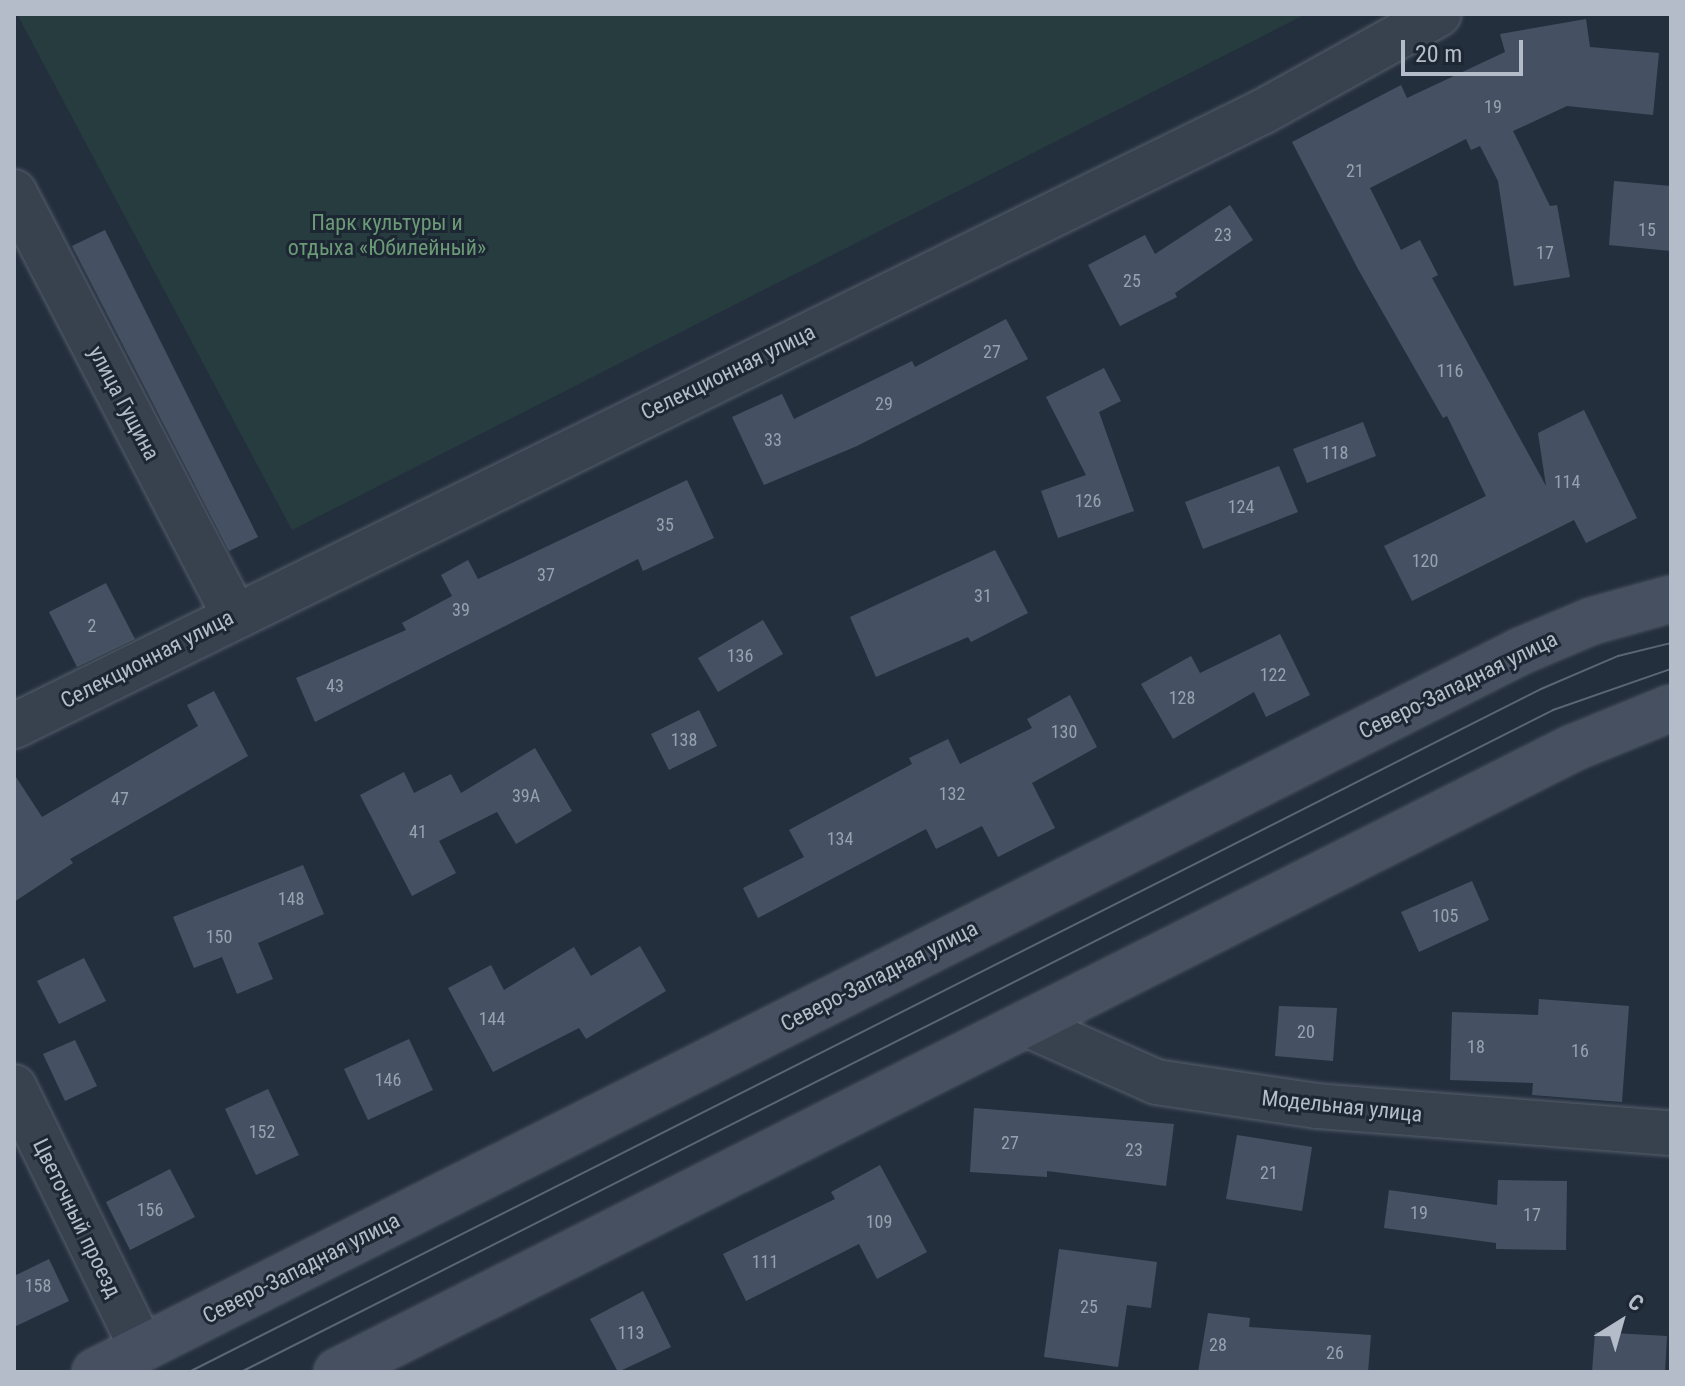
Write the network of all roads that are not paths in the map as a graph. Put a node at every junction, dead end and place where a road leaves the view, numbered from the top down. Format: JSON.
{"nodes":[{"id":1,"x":1439,"y":14,"type":"edge"},
{"id":2,"x":20,"y":221,"type":"edge"},
{"id":3,"x":1671,"y":599,"type":"edge"},
{"id":4,"x":234,"y":614,"type":"junction"},
{"id":5,"x":1671,"y":708,"type":"edge"},
{"id":6,"x":14,"y":726,"type":"edge"},
{"id":7,"x":1026,"y":1024,"type":"junction"},
{"id":8,"x":14,"y":1087,"type":"edge"},
{"id":9,"x":1671,"y":1133,"type":"edge"},
{"id":10,"x":142,"y":1348,"type":"junction"},
{"id":11,"x":95,"y":1372,"type":"edge"},
{"id":12,"x":337,"y":1372,"type":"edge"}],
"edges":[{"from":1,"to":4,"type":"street","name":"Селекционная улица"},
{"from":2,"to":4,"type":"street","name":"улица Гущина"},
{"from":3,"to":10,"type":"main road","name":"Северо-Западная улица"},
{"from":4,"to":6,"type":"street","name":"Селекционная улица"},
{"from":5,"to":7,"type":"main road"},
{"from":7,"to":9,"type":"street","name":"Модельная улица"},
{"from":7,"to":12,"type":"main road"},
{"from":8,"to":10,"type":"street","name":"Цветочный проезд"},
{"from":10,"to":11,"type":"main road","name":"Северо-Западная улица"}]}
